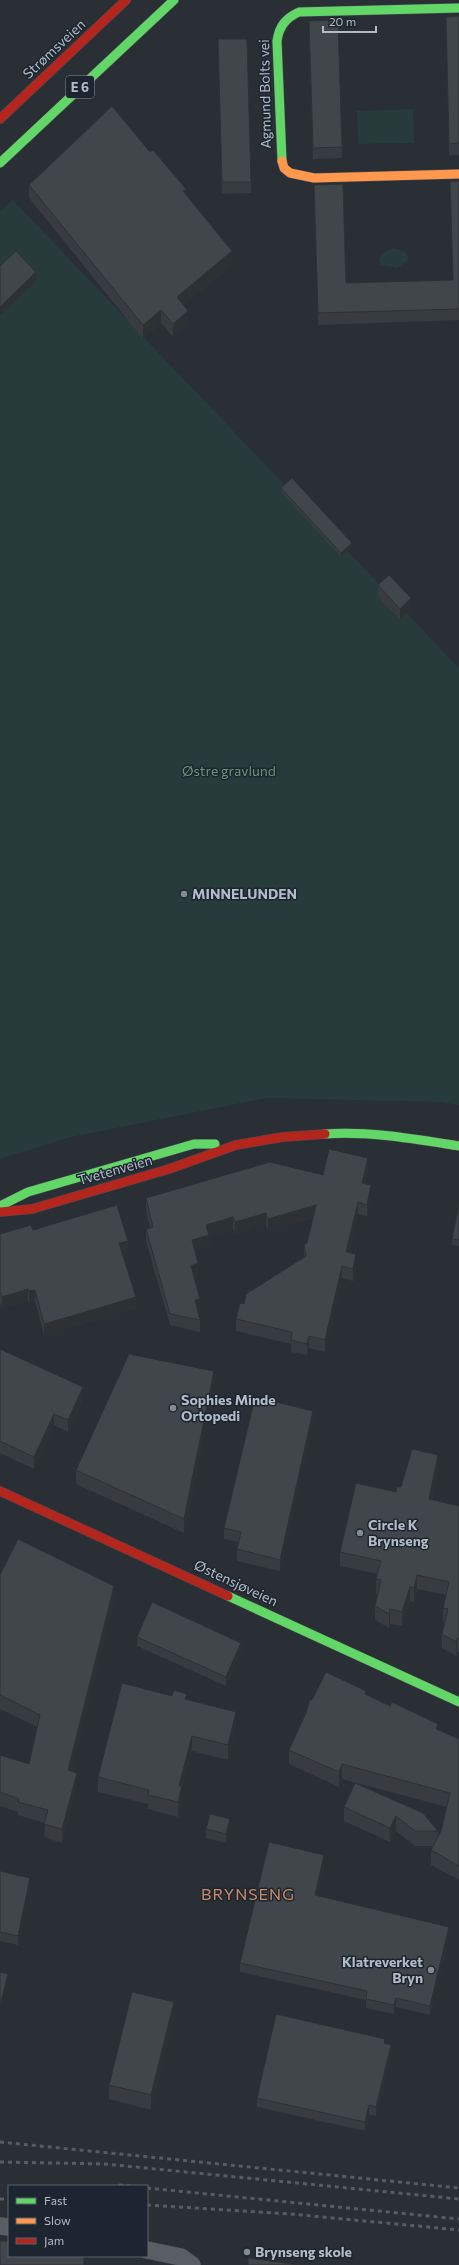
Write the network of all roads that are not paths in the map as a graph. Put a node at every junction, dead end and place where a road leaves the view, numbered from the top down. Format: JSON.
{"nodes":[{"id":1,"x":116,"y":0,"type":"edge"},
{"id":2,"x":126,"y":0,"type":"edge"},
{"id":3,"x":174,"y":0,"type":"edge"},
{"id":4,"x":459,"y":8,"type":"edge"},
{"id":5,"x":79,"y":45,"type":"junction"},
{"id":6,"x":0,"y":119,"type":"edge"},
{"id":7,"x":0,"y":163,"type":"edge"},
{"id":8,"x":459,"y":174,"type":"edge"},
{"id":9,"x":236,"y":1145,"type":"junction"},
{"id":10,"x":459,"y":1146,"type":"edge"},
{"id":11,"x":0,"y":1206,"type":"edge"},
{"id":12,"x":0,"y":1212,"type":"edge"},
{"id":13,"x":0,"y":1491,"type":"edge"},
{"id":14,"x":459,"y":1702,"type":"edge"},
{"id":15,"x":148,"y":2250,"type":"edge"},
{"id":16,"x":192,"y":2265,"type":"edge"}],
"edges":[{"from":1,"to":5,"type":"main road","number":"E 6"},
{"from":2,"to":5,"type":"main road","name":"Strømsveien","number":"E 6"},
{"from":3,"to":7,"type":"main road","number":"E 6"},
{"from":4,"to":8,"type":"main road","name":"Agmund Bolts vei"},
{"from":5,"to":6,"type":"main road","name":"Strømsveien","number":"E 6"},
{"from":9,"to":10,"type":"main road","name":"Tvetenveien"},
{"from":9,"to":11,"type":"main road","name":"Tvetenveien"},
{"from":9,"to":12,"type":"main road","name":"Tvetenveien"},
{"from":13,"to":14,"type":"main road","name":"Østensjøveien"},
{"from":15,"to":16,"type":"street"}]}
